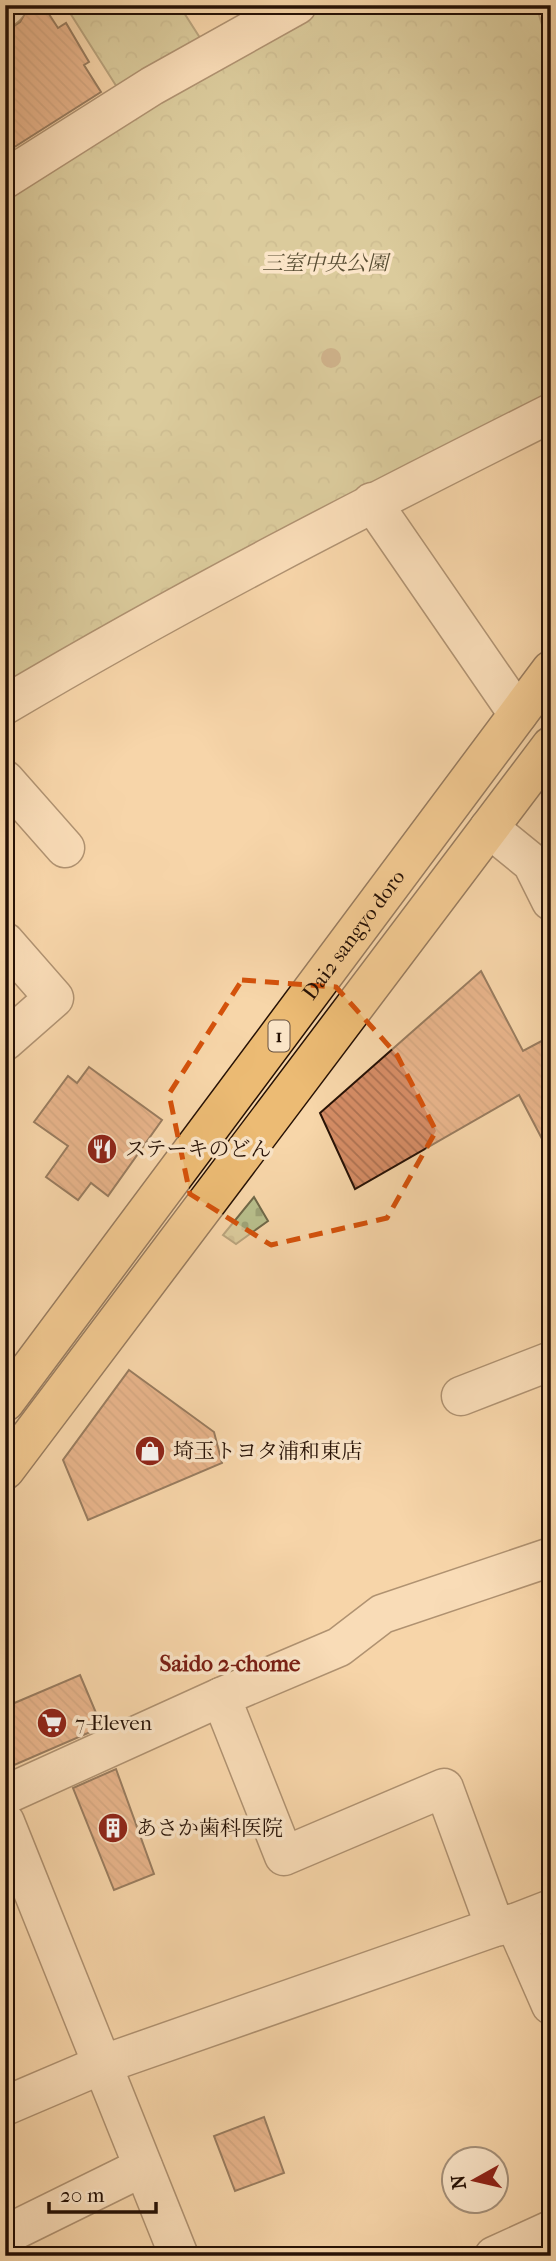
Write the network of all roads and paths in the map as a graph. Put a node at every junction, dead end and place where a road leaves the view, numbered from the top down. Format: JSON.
{"nodes":[{"id":1,"x":297,"y":5,"type":"edge"},
{"id":2,"x":5,"y":179,"type":"edge"},
{"id":3,"x":551,"y":413,"type":"edge"},
{"id":4,"x":372,"y":502,"type":"junction"},
{"id":5,"x":551,"y":670,"type":"edge"},
{"id":6,"x":5,"y":705,"type":"edge"},
{"id":7,"x":518,"y":714,"type":"junction"},
{"id":8,"x":551,"y":746,"type":"edge"},
{"id":9,"x":5,"y":780,"type":"edge"},
{"id":10,"x":489,"y":828,"type":"junction"},
{"id":11,"x":65,"y":848,"type":"dead end"},
{"id":12,"x":551,"y":901,"type":"edge"},
{"id":13,"x":5,"y":942,"type":"edge"},
{"id":14,"x":5,"y":1041,"type":"edge"},
{"id":15,"x":551,"y":1361,"type":"edge"},
{"id":16,"x":461,"y":1396,"type":"dead end"},
{"id":17,"x":5,"y":1402,"type":"edge"},
{"id":18,"x":5,"y":1470,"type":"edge"},
{"id":19,"x":551,"y":1558,"type":"edge"},
{"id":20,"x":221,"y":1697,"type":"junction"},
{"id":21,"x":5,"y":1795,"type":"edge"},
{"id":22,"x":5,"y":1822,"type":"edge"},
{"id":23,"x":551,"y":1909,"type":"edge"},
{"id":24,"x":505,"y":1925,"type":"junction"},
{"id":25,"x":551,"y":2005,"type":"edge"},
{"id":26,"x":102,"y":2065,"type":"junction"},
{"id":27,"x":5,"y":2106,"type":"edge"},
{"id":28,"x":143,"y":2167,"type":"junction"},
{"id":29,"x":551,"y":2230,"type":"edge"},
{"id":30,"x":5,"y":2235,"type":"edge"},
{"id":31,"x":179,"y":2256,"type":"edge"},
{"id":32,"x":494,"y":2256,"type":"edge"}],
"edges":[{"from":1,"to":2,"type":"street"},
{"from":3,"to":4,"type":"street"},
{"from":4,"to":6,"type":"street"},
{"from":4,"to":7,"type":"street"},
{"from":5,"to":7,"type":"main road","name":"Dai2 sangyo doro","number":"1"},
{"from":7,"to":17,"type":"main road","name":"Dai2 sangyo doro","number":"1"},
{"from":8,"to":10,"type":"main road","name":"Dai2 sangyo doro","number":"1"},
{"from":9,"to":11,"type":"street"},
{"from":10,"to":12,"type":"street"},
{"from":10,"to":18,"type":"main road","name":"Dai2 sangyo doro","number":"1"},
{"from":13,"to":14,"type":"street"},
{"from":15,"to":16,"type":"street"},
{"from":19,"to":20,"type":"street"},
{"from":20,"to":21,"type":"street"},
{"from":20,"to":24,"type":"street"},
{"from":22,"to":26,"type":"street"},
{"from":23,"to":24,"type":"street"},
{"from":24,"to":25,"type":"street"},
{"from":24,"to":26,"type":"street"},
{"from":26,"to":27,"type":"street"},
{"from":26,"to":28,"type":"street"},
{"from":28,"to":30,"type":"street"},
{"from":28,"to":31,"type":"street"},
{"from":29,"to":32,"type":"street"}]}
